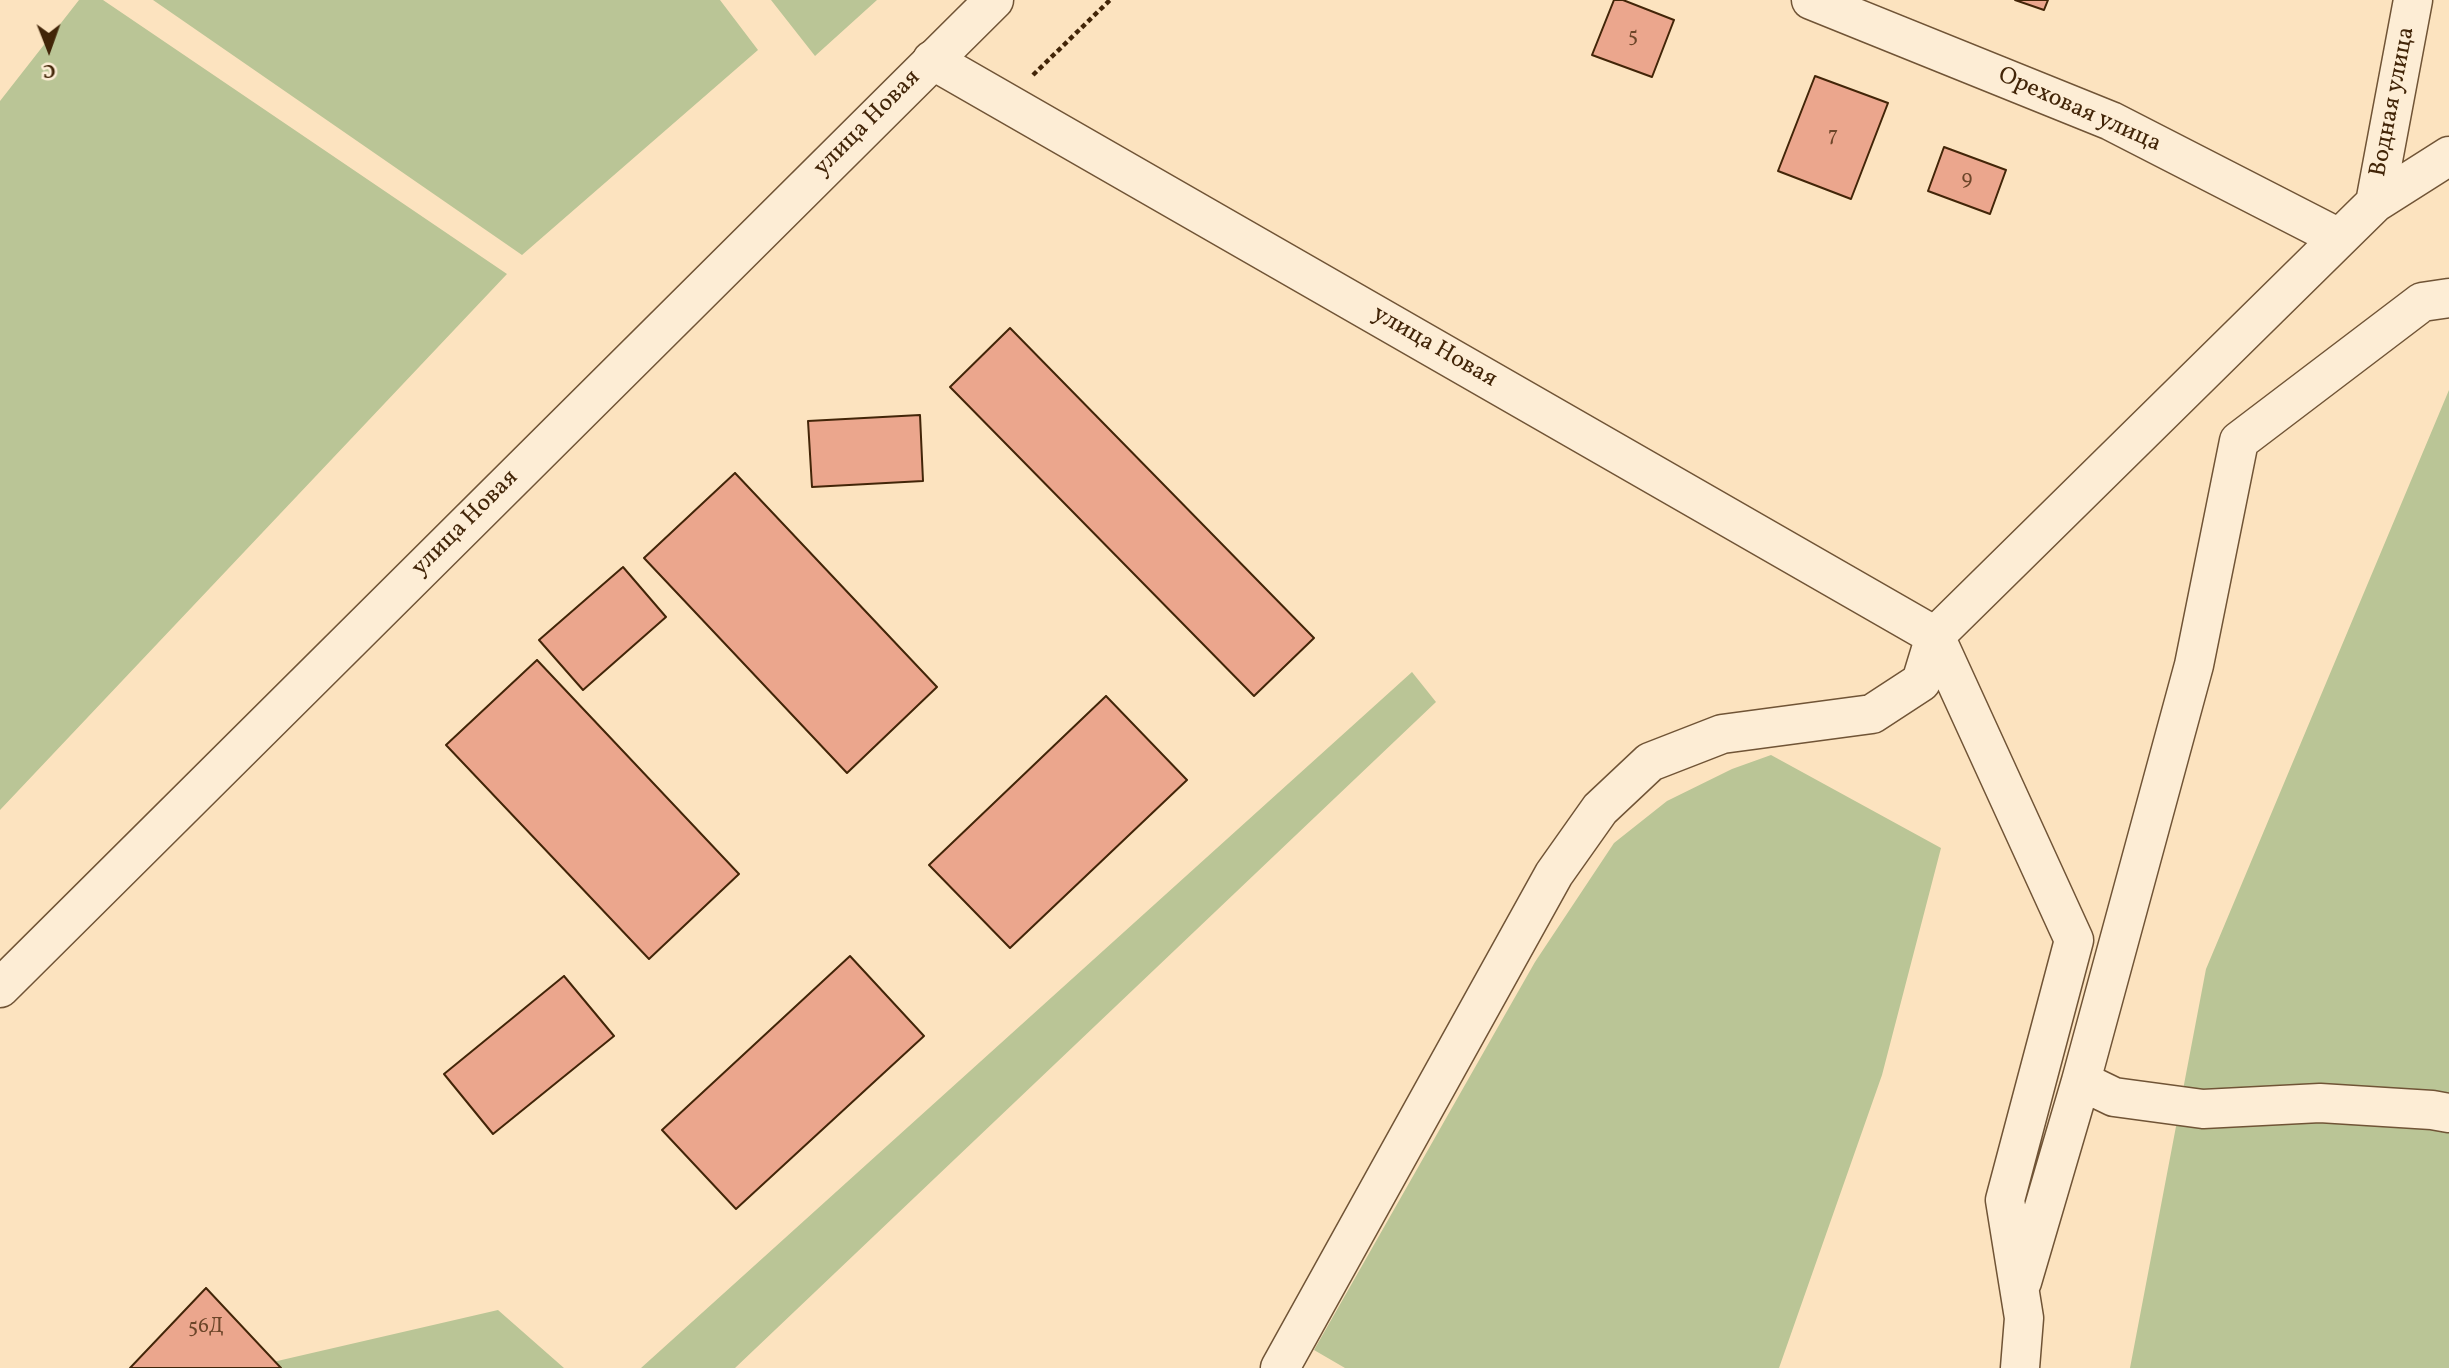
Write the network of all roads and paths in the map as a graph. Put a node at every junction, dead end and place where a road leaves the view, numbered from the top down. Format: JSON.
{"nodes":[{"id":1,"x":994,"y":0,"type":"edge"},
{"id":2,"x":1110,"y":0,"type":"edge"},
{"id":3,"x":1811,"y":0,"type":"edge"},
{"id":4,"x":2413,"y":0,"type":"edge"},
{"id":5,"x":932,"y":60,"type":"junction"},
{"id":6,"x":1005,"y":102,"type":"junction"},
{"id":7,"x":2449,"y":156,"type":"edge"},
{"id":8,"x":2375,"y":203,"type":"junction"},
{"id":9,"x":2339,"y":238,"type":"junction"},
{"id":10,"x":2449,"y":298,"type":"edge"},
{"id":11,"x":1935,"y":636,"type":"junction"},
{"id":12,"x":0,"y":988,"type":"edge"},
{"id":13,"x":2081,"y":1081,"type":"junction"},
{"id":14,"x":2449,"y":1113,"type":"edge"},
{"id":15,"x":2019,"y":1292,"type":"junction"},
{"id":16,"x":1280,"y":1368,"type":"edge"},
{"id":17,"x":2020,"y":1368,"type":"edge"}],
"edges":[{"from":1,"to":5,"type":"street","name":"улица Новая"},
{"from":2,"to":6,"type":"path"},
{"from":3,"to":9,"type":"street","name":"Ореховая улица"},
{"from":4,"to":8,"type":"street","name":"Водная улица"},
{"from":5,"to":6,"type":"street","name":"улица Новая"},
{"from":5,"to":12,"type":"street","name":"улица Новая"},
{"from":6,"to":11,"type":"street","name":"улица Новая"},
{"from":7,"to":8,"type":"street"},
{"from":8,"to":9,"type":"street"},
{"from":9,"to":11,"type":"street"},
{"from":10,"to":13,"type":"street"},
{"from":11,"to":15,"type":"street"},
{"from":11,"to":16,"type":"street"},
{"from":13,"to":14,"type":"street"},
{"from":13,"to":15,"type":"street"},
{"from":15,"to":17,"type":"street"}]}
